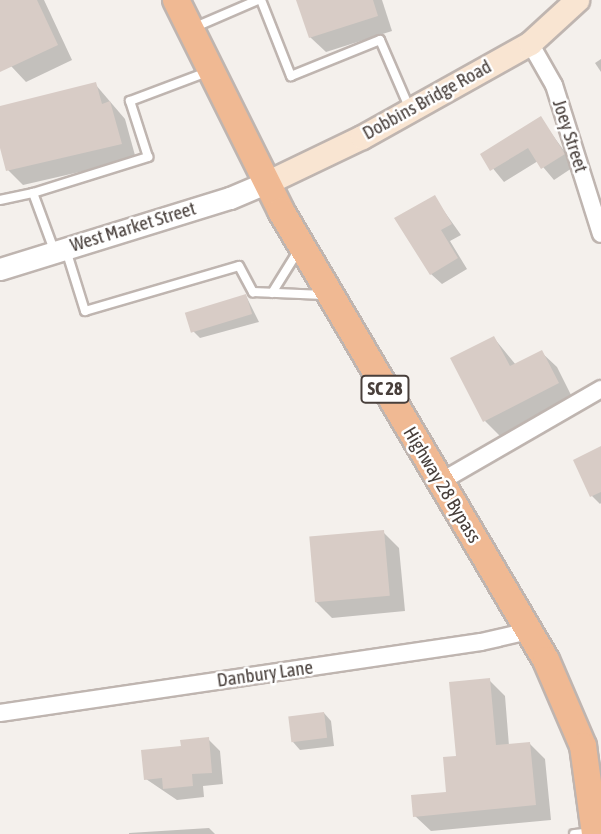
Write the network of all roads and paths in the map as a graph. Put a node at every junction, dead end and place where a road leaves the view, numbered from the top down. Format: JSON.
{"nodes":[{"id":1,"x":176,"y":0,"type":"edge"},
{"id":2,"x":259,"y":0,"type":"edge"},
{"id":3,"x":576,"y":0,"type":"edge"},
{"id":4,"x":189,"y":29,"type":"junction"},
{"id":5,"x":530,"y":43,"type":"junction"},
{"id":6,"x":210,"y":71,"type":"junction"},
{"id":7,"x":410,"y":110,"type":"junction"},
{"id":8,"x":266,"y":183,"type":"junction"},
{"id":9,"x":33,"y":193,"type":"junction"},
{"id":10,"x":0,"y":200,"type":"edge"},
{"id":11,"x":601,"y":234,"type":"edge"},
{"id":12,"x":302,"y":246,"type":"junction"},
{"id":13,"x":60,"y":249,"type":"junction"},
{"id":14,"x":0,"y":269,"type":"edge"},
{"id":15,"x":272,"y":293,"type":"junction"},
{"id":16,"x":330,"y":295,"type":"junction"},
{"id":17,"x":601,"y":389,"type":"edge"},
{"id":18,"x":440,"y":482,"type":"junction"},
{"id":19,"x":529,"y":631,"type":"junction"},
{"id":20,"x":0,"y":713,"type":"edge"},
{"id":21,"x":588,"y":833,"type":"edge"}],
"edges":[{"from":1,"to":4,"type":"highway","name":"Highway 28 Bypass","number":"SC 28"},
{"from":2,"to":4,"type":"lane"},
{"from":2,"to":7,"type":"lane"},
{"from":3,"to":5,"type":"main road","name":"Dobbins Bridge Road"},
{"from":4,"to":6,"type":"highway","name":"Highway 28 Bypass","number":"SC 28"},
{"from":5,"to":7,"type":"main road","name":"Dobbins Bridge Road"},
{"from":5,"to":11,"type":"street","name":"Joey Street"},
{"from":6,"to":8,"type":"highway","name":"Highway 28 Bypass","number":"SC 28"},
{"from":6,"to":9,"type":"lane"},
{"from":7,"to":8,"type":"main road","name":"Dobbins Bridge Road"},
{"from":8,"to":12,"type":"highway","name":"Highway 28 Bypass","number":"SC 28"},
{"from":8,"to":13,"type":"street","name":"West Market Street"},
{"from":9,"to":10,"type":"lane"},
{"from":9,"to":13,"type":"lane"},
{"from":12,"to":15,"type":"lane"},
{"from":12,"to":16,"type":"highway","name":"Highway 28 Bypass","number":"SC 28"},
{"from":13,"to":14,"type":"street","name":"West Market Street"},
{"from":13,"to":15,"type":"lane"},
{"from":15,"to":16,"type":"lane"},
{"from":16,"to":18,"type":"highway","name":"Highway 28 Bypass","number":"SC 28"},
{"from":17,"to":18,"type":"street"},
{"from":18,"to":19,"type":"highway","name":"Highway 28 Bypass","number":"SC 28"},
{"from":19,"to":20,"type":"street","name":"Danbury Lane"},
{"from":19,"to":21,"type":"highway","name":"Highway 28 Bypass","number":"SC 28"}]}
